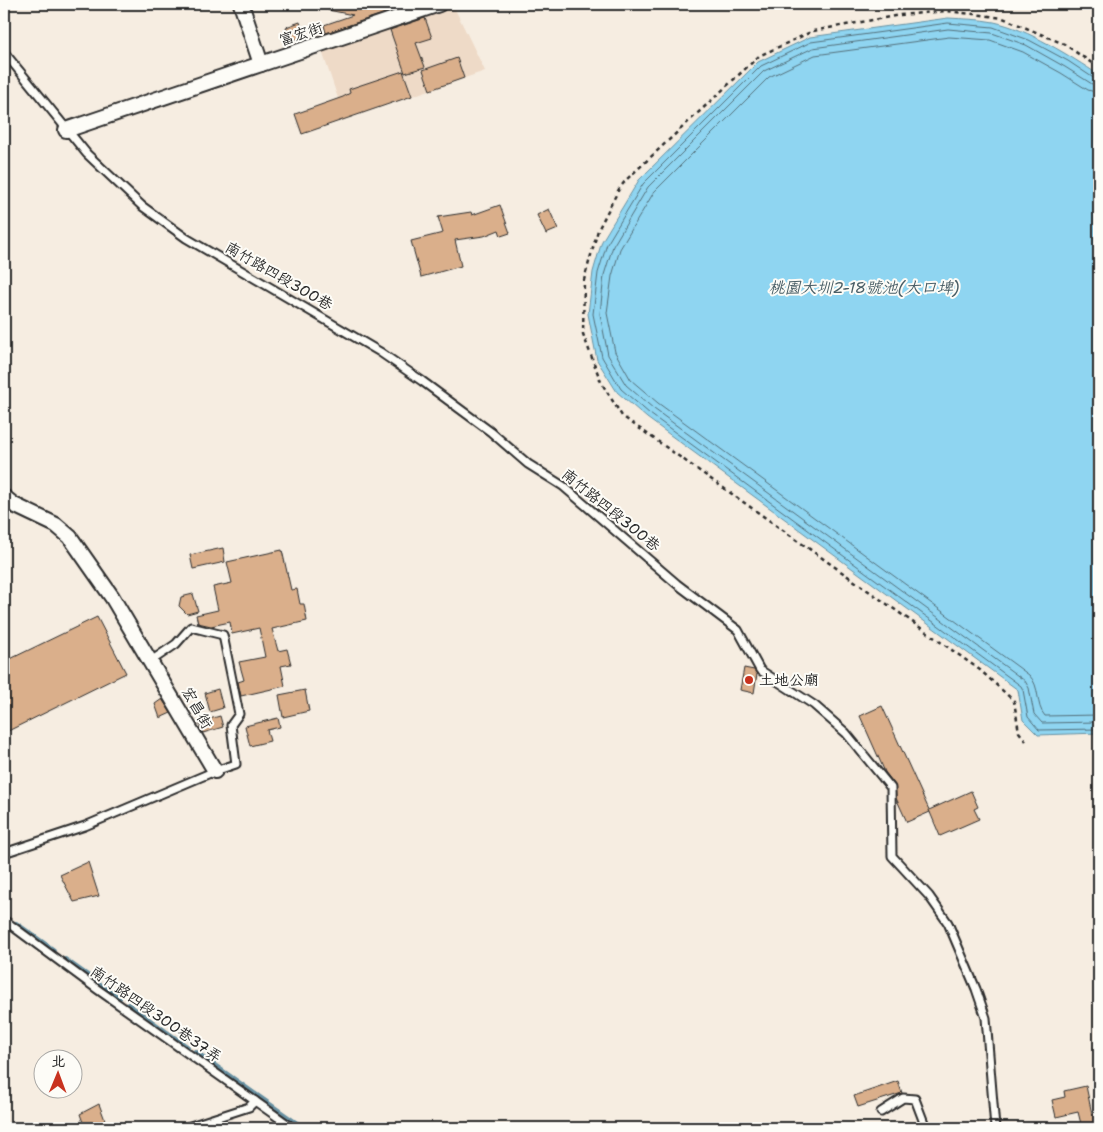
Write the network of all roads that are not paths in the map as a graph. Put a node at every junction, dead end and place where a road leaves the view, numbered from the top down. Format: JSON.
{"nodes":[{"id":1,"x":241,"y":4,"type":"edge"},
{"id":2,"x":439,"y":4,"type":"edge"},
{"id":3,"x":4,"y":52,"type":"edge"},
{"id":4,"x":261,"y":64,"type":"junction"},
{"id":5,"x":66,"y":130,"type":"junction"},
{"id":6,"x":4,"y":497,"type":"edge"},
{"id":7,"x":151,"y":661,"type":"junction"},
{"id":8,"x":215,"y":771,"type":"junction"},
{"id":9,"x":4,"y":853,"type":"edge"},
{"id":10,"x":4,"y":920,"type":"edge"},
{"id":11,"x":255,"y":1101,"type":"junction"},
{"id":12,"x":882,"y":1112,"type":"dead end"},
{"id":13,"x":184,"y":1128,"type":"edge"},
{"id":14,"x":294,"y":1128,"type":"edge"},
{"id":15,"x":926,"y":1128,"type":"edge"},
{"id":16,"x":995,"y":1128,"type":"edge"}],
"edges":[{"from":1,"to":4,"type":"street"},
{"from":2,"to":4,"type":"street","name":"富宏街"},
{"from":3,"to":5,"type":"lane","name":"南竹路四段300巷"},
{"from":4,"to":5,"type":"street","name":"富宏街"},
{"from":5,"to":16,"type":"lane","name":"南竹路四段300巷"},
{"from":6,"to":7,"type":"street","name":"宏昌街"},
{"from":7,"to":8,"type":"street","name":"宏昌街"},
{"from":7,"to":8,"type":"lane"},
{"from":8,"to":9,"type":"lane"},
{"from":10,"to":11,"type":"lane","name":"南竹路四段300巷37弄"},
{"from":11,"to":13,"type":"lane"},
{"from":11,"to":14,"type":"lane","name":"南竹路四段300巷37弄"},
{"from":12,"to":15,"type":"lane"}]}
